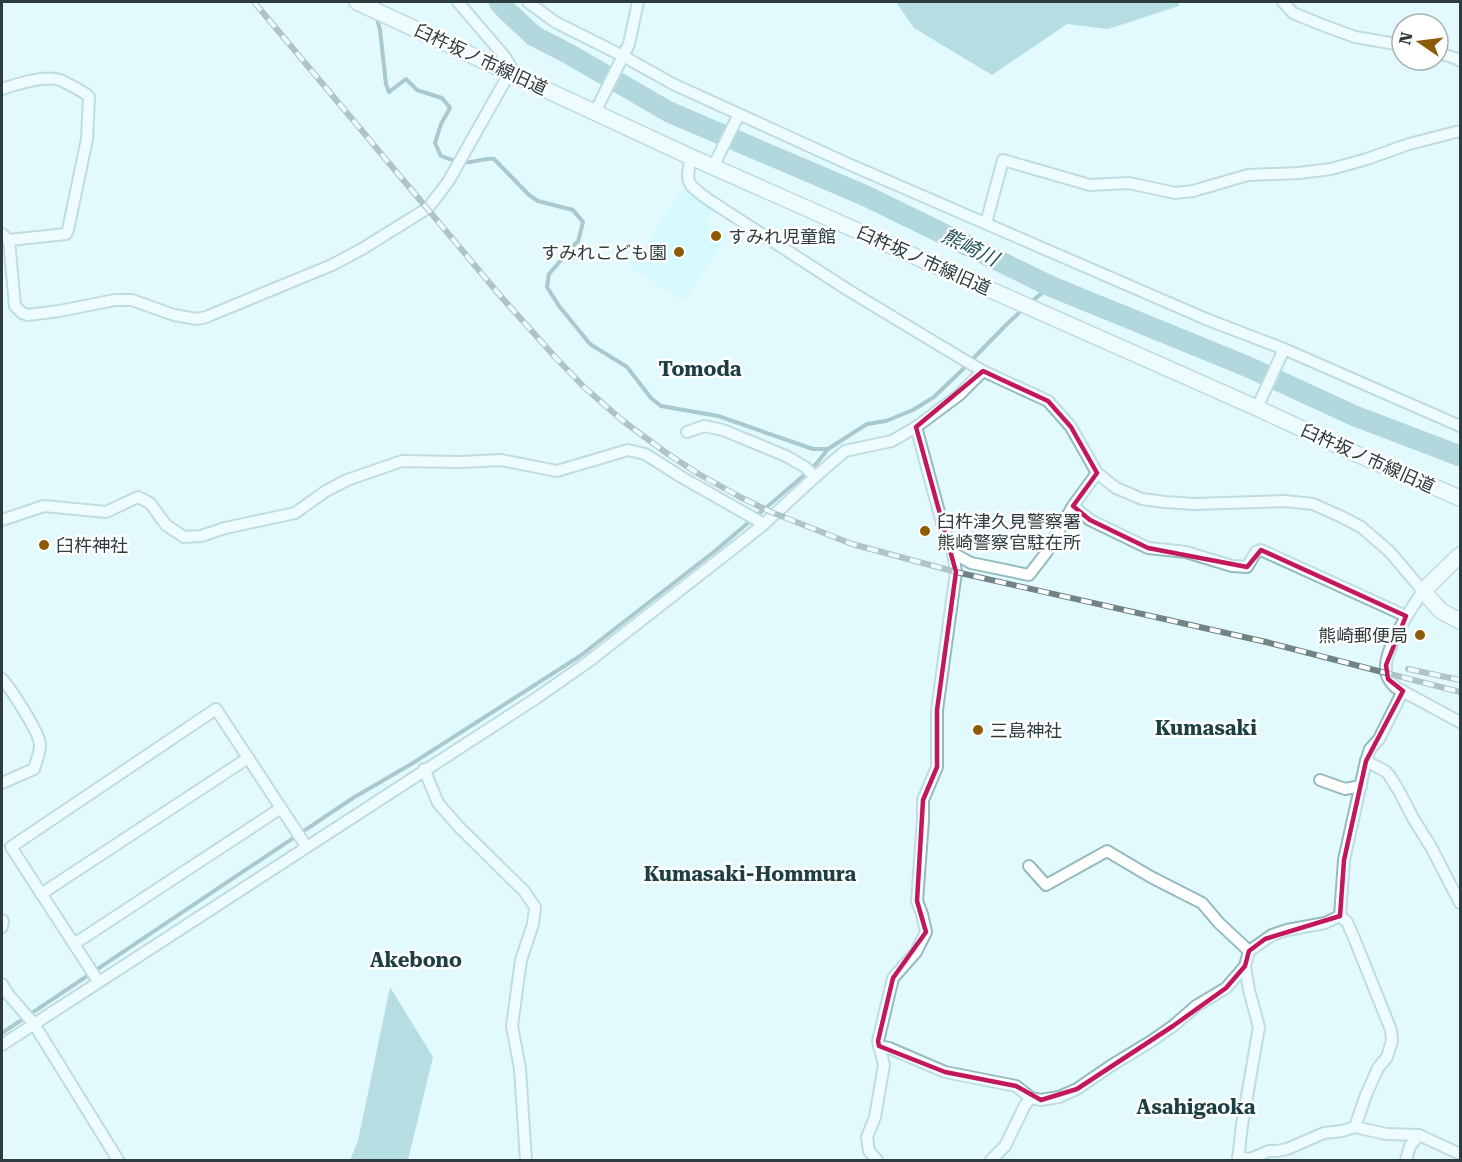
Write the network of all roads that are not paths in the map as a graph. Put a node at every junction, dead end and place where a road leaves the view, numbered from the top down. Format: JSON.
{"nodes":[{"id":1,"x":458,"y":2,"type":"edge"},
{"id":2,"x":528,"y":2,"type":"edge"},
{"id":3,"x":638,"y":2,"type":"edge"},
{"id":4,"x":1283,"y":2,"type":"edge"},
{"id":5,"x":362,"y":4,"type":"edge"},
{"id":6,"x":1390,"y":43,"type":"edge"},
{"id":7,"x":623,"y":56,"type":"junction"},
{"id":8,"x":510,"y":72,"type":"junction"},
{"id":9,"x":2,"y":89,"type":"edge"},
{"id":10,"x":597,"y":107,"type":"junction"},
{"id":11,"x":738,"y":116,"type":"junction"},
{"id":12,"x":1461,"y":131,"type":"edge"},
{"id":13,"x":691,"y":157,"type":"junction"},
{"id":14,"x":716,"y":162,"type":"junction"},
{"id":15,"x":986,"y":223,"type":"junction"},
{"id":16,"x":5,"y":237,"type":"edge"},
{"id":17,"x":1284,"y":350,"type":"junction"},
{"id":18,"x":980,"y":370,"type":"junction"},
{"id":19,"x":1258,"y":404,"type":"junction"},
{"id":20,"x":1461,"y":426,"type":"edge"},
{"id":21,"x":916,"y":427,"type":"junction"},
{"id":22,"x":687,"y":432,"type":"dead end"},
{"id":23,"x":811,"y":472,"type":"junction"},
{"id":24,"x":1097,"y":473,"type":"junction"},
{"id":25,"x":1461,"y":498,"type":"edge"},
{"id":26,"x":1073,"y":506,"type":"junction"},
{"id":27,"x":2,"y":520,"type":"edge"},
{"id":28,"x":762,"y":522,"type":"junction"},
{"id":29,"x":953,"y":553,"type":"junction"},
{"id":30,"x":1461,"y":555,"type":"edge"},
{"id":31,"x":1423,"y":591,"type":"junction"},
{"id":32,"x":1406,"y":616,"type":"junction"},
{"id":33,"x":1461,"y":621,"type":"edge"},
{"id":34,"x":2,"y":679,"type":"edge"},
{"id":35,"x":1403,"y":691,"type":"junction"},
{"id":36,"x":1461,"y":722,"type":"edge"},
{"id":37,"x":248,"y":758,"type":"junction"},
{"id":38,"x":1366,"y":761,"type":"junction"},
{"id":39,"x":424,"y":769,"type":"junction"},
{"id":40,"x":1320,"y":780,"type":"dead end"},
{"id":41,"x":2,"y":783,"type":"edge"},
{"id":42,"x":1361,"y":786,"type":"junction"},
{"id":43,"x":280,"y":808,"type":"junction"},
{"id":44,"x":301,"y":840,"type":"junction"},
{"id":45,"x":1029,"y":866,"type":"dead end"},
{"id":46,"x":41,"y":894,"type":"junction"},
{"id":47,"x":1461,"y":903,"type":"edge"},
{"id":48,"x":1340,"y":915,"type":"junction"},
{"id":49,"x":2,"y":920,"type":"edge"},
{"id":50,"x":2,"y":927,"type":"edge"},
{"id":51,"x":74,"y":944,"type":"junction"},
{"id":52,"x":1249,"y":951,"type":"junction"},
{"id":53,"x":1245,"y":966,"type":"junction"},
{"id":54,"x":95,"y":976,"type":"junction"},
{"id":55,"x":2,"y":984,"type":"edge"},
{"id":56,"x":30,"y":1019,"type":"junction"},
{"id":57,"x":2,"y":1045,"type":"edge"},
{"id":58,"x":879,"y":1046,"type":"junction"},
{"id":59,"x":1031,"y":1098,"type":"junction"},
{"id":60,"x":1355,"y":1127,"type":"junction"},
{"id":61,"x":1419,"y":1135,"type":"junction"},
{"id":62,"x":1461,"y":1154,"type":"edge"},
{"id":63,"x":1238,"y":1159,"type":"edge"},
{"id":64,"x":118,"y":1161,"type":"edge"},
{"id":65,"x":526,"y":1161,"type":"edge"},
{"id":66,"x":877,"y":1161,"type":"edge"},
{"id":67,"x":991,"y":1161,"type":"edge"},
{"id":68,"x":1406,"y":1161,"type":"edge"}],
"edges":[{"from":1,"to":8,"type":"street"},
{"from":2,"to":7,"type":"street"},
{"from":3,"to":7,"type":"street"},
{"from":4,"to":6,"type":"street"},
{"from":5,"to":8,"type":"street","name":"臼杵坂ノ市線旧道"},
{"from":7,"to":10,"type":"street"},
{"from":7,"to":11,"type":"street"},
{"from":8,"to":10,"type":"street","name":"臼杵坂ノ市線旧道"},
{"from":8,"to":16,"type":"street"},
{"from":9,"to":16,"type":"street"},
{"from":10,"to":13,"type":"street","name":"臼杵坂ノ市線旧道"},
{"from":11,"to":14,"type":"street"},
{"from":11,"to":15,"type":"street"},
{"from":12,"to":15,"type":"street"},
{"from":13,"to":14,"type":"street","name":"臼杵坂ノ市線旧道"},
{"from":13,"to":18,"type":"street"},
{"from":14,"to":19,"type":"street","name":"臼杵坂ノ市線旧道"},
{"from":15,"to":17,"type":"street"},
{"from":17,"to":19,"type":"street"},
{"from":17,"to":20,"type":"street"},
{"from":18,"to":21,"type":"street"},
{"from":18,"to":24,"type":"street"},
{"from":19,"to":25,"type":"street","name":"臼杵坂ノ市線旧道"},
{"from":21,"to":23,"type":"street"},
{"from":21,"to":29,"type":"street"},
{"from":22,"to":23,"type":"street"},
{"from":23,"to":28,"type":"street"},
{"from":24,"to":26,"type":"street"},
{"from":24,"to":31,"type":"street"},
{"from":26,"to":29,"type":"street"},
{"from":26,"to":32,"type":"street"},
{"from":27,"to":28,"type":"street"},
{"from":28,"to":39,"type":"street"},
{"from":29,"to":58,"type":"street"},
{"from":30,"to":31,"type":"street"},
{"from":31,"to":32,"type":"street"},
{"from":31,"to":33,"type":"street"},
{"from":32,"to":35,"type":"street"},
{"from":34,"to":41,"type":"street"},
{"from":35,"to":36,"type":"street"},
{"from":35,"to":38,"type":"street"},
{"from":37,"to":43,"type":"street"},
{"from":37,"to":46,"type":"street"},
{"from":37,"to":46,"type":"street"},
{"from":38,"to":42,"type":"street"},
{"from":38,"to":47,"type":"street"},
{"from":39,"to":44,"type":"street"},
{"from":39,"to":65,"type":"street"},
{"from":40,"to":42,"type":"street"},
{"from":42,"to":48,"type":"street"},
{"from":43,"to":44,"type":"street"},
{"from":43,"to":51,"type":"street"},
{"from":44,"to":54,"type":"street"},
{"from":45,"to":52,"type":"street"},
{"from":46,"to":51,"type":"street"},
{"from":48,"to":52,"type":"street"},
{"from":48,"to":60,"type":"street"},
{"from":49,"to":50,"type":"street"},
{"from":51,"to":54,"type":"street"},
{"from":52,"to":53,"type":"street"},
{"from":53,"to":59,"type":"street"},
{"from":53,"to":63,"type":"street"},
{"from":54,"to":56,"type":"street"},
{"from":55,"to":56,"type":"street"},
{"from":56,"to":57,"type":"street"},
{"from":56,"to":64,"type":"street"},
{"from":58,"to":59,"type":"street"},
{"from":58,"to":66,"type":"street"},
{"from":59,"to":67,"type":"street"},
{"from":60,"to":61,"type":"street"},
{"from":60,"to":63,"type":"street"},
{"from":61,"to":62,"type":"street"},
{"from":61,"to":68,"type":"street"}]}
